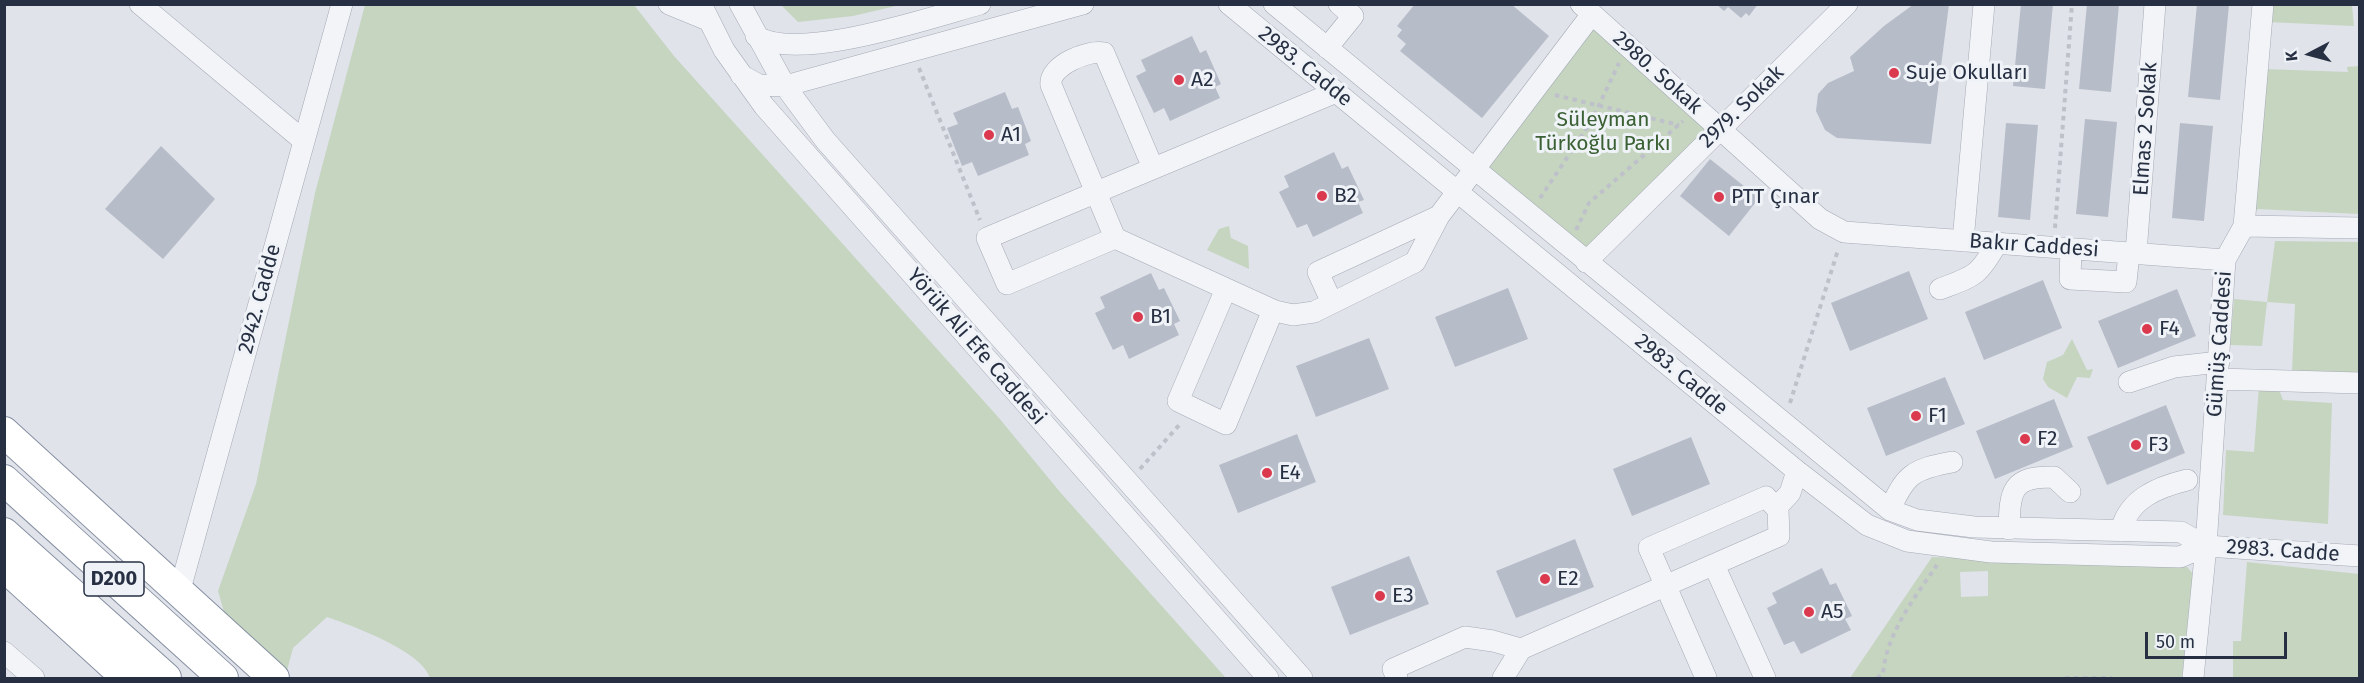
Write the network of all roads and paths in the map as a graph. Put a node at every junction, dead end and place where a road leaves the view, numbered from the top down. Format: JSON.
{"nodes":[{"id":1,"x":140,"y":4,"type":"edge"},
{"id":2,"x":342,"y":4,"type":"edge"},
{"id":3,"x":669,"y":4,"type":"edge"},
{"id":4,"x":740,"y":4,"type":"edge"},
{"id":5,"x":980,"y":4,"type":"edge"},
{"id":6,"x":1229,"y":4,"type":"edge"},
{"id":7,"x":1274,"y":4,"type":"edge"},
{"id":8,"x":1340,"y":4,"type":"edge"},
{"id":9,"x":1847,"y":4,"type":"edge"},
{"id":10,"x":1984,"y":4,"type":"edge"},
{"id":11,"x":2072,"y":4,"type":"edge"},
{"id":12,"x":2155,"y":4,"type":"edge"},
{"id":13,"x":2263,"y":4,"type":"edge"},
{"id":14,"x":1080,"y":5,"type":"edge"},
{"id":15,"x":1586,"y":9,"type":"edge"},
{"id":16,"x":705,"y":12,"type":"edge"},
{"id":17,"x":756,"y":36,"type":"junction"},
{"id":18,"x":1627,"y":46,"type":"junction"},
{"id":19,"x":1327,"y":48,"type":"junction"},
{"id":20,"x":912,"y":51,"type":"junction"},
{"id":21,"x":738,"y":72,"type":"junction"},
{"id":22,"x":786,"y":86,"type":"junction"},
{"id":23,"x":1534,"y":90,"type":"junction"},
{"id":24,"x":1336,"y":92,"type":"junction"},
{"id":25,"x":1599,"y":105,"type":"junction"},
{"id":26,"x":1696,"y":107,"type":"junction"},
{"id":27,"x":1680,"y":125,"type":"junction"},
{"id":28,"x":1720,"y":129,"type":"junction"},
{"id":29,"x":304,"y":141,"type":"junction"},
{"id":30,"x":1153,"y":168,"type":"junction"},
{"id":31,"x":1475,"y":170,"type":"junction"},
{"id":32,"x":1458,"y":191,"type":"junction"},
{"id":33,"x":1095,"y":193,"type":"junction"},
{"id":34,"x":1528,"y":213,"type":"junction"},
{"id":35,"x":1439,"y":216,"type":"junction"},
{"id":36,"x":2244,"y":226,"type":"junction"},
{"id":37,"x":2360,"y":228,"type":"edge"},
{"id":38,"x":1844,"y":232,"type":"junction"},
{"id":39,"x":987,"y":238,"type":"junction"},
{"id":40,"x":1115,"y":238,"type":"junction"},
{"id":41,"x":1963,"y":241,"type":"junction"},
{"id":42,"x":1996,"y":243,"type":"junction"},
{"id":43,"x":1568,"y":247,"type":"junction"},
{"id":44,"x":2063,"y":248,"type":"junction"},
{"id":45,"x":2132,"y":253,"type":"junction"},
{"id":46,"x":2225,"y":260,"type":"junction"},
{"id":47,"x":1586,"y":262,"type":"junction"},
{"id":48,"x":1226,"y":289,"type":"junction"},
{"id":49,"x":1940,"y":289,"type":"dead end"},
{"id":50,"x":1332,"y":303,"type":"junction"},
{"id":51,"x":1273,"y":310,"type":"junction"},
{"id":52,"x":2218,"y":371,"type":"junction"},
{"id":53,"x":2129,"y":382,"type":"dead end"},
{"id":54,"x":2360,"y":383,"type":"edge"},
{"id":55,"x":1194,"y":409,"type":"junction"},
{"id":56,"x":1783,"y":425,"type":"junction"},
{"id":57,"x":4,"y":432,"type":"edge"},
{"id":58,"x":1952,"y":462,"type":"dead end"},
{"id":59,"x":1797,"y":471,"type":"junction"},
{"id":60,"x":4,"y":480,"type":"edge"},
{"id":61,"x":2187,"y":480,"type":"dead end"},
{"id":62,"x":1127,"y":483,"type":"junction"},
{"id":63,"x":2070,"y":492,"type":"dead end"},
{"id":64,"x":1777,"y":507,"type":"junction"},
{"id":65,"x":1899,"y":514,"type":"junction"},
{"id":66,"x":2009,"y":529,"type":"junction"},
{"id":67,"x":2121,"y":531,"type":"junction"},
{"id":68,"x":4,"y":533,"type":"edge"},
{"id":69,"x":1907,"y":541,"type":"junction"},
{"id":70,"x":2206,"y":546,"type":"junction"},
{"id":71,"x":1954,"y":549,"type":"junction"},
{"id":72,"x":2360,"y":556,"type":"edge"},
{"id":73,"x":1714,"y":565,"type":"junction"},
{"id":74,"x":4,"y":566,"type":"edge"},
{"id":75,"x":1666,"y":585,"type":"junction"},
{"id":76,"x":180,"y":593,"type":"junction"},
{"id":77,"x":1521,"y":649,"type":"junction"},
{"id":78,"x":4,"y":652,"type":"edge"},
{"id":79,"x":34,"y":678,"type":"edge"},
{"id":80,"x":127,"y":678,"type":"edge"},
{"id":81,"x":166,"y":678,"type":"edge"},
{"id":82,"x":223,"y":678,"type":"edge"},
{"id":83,"x":274,"y":678,"type":"edge"},
{"id":84,"x":1268,"y":678,"type":"edge"},
{"id":85,"x":1302,"y":678,"type":"edge"},
{"id":86,"x":1397,"y":678,"type":"edge"},
{"id":87,"x":1503,"y":678,"type":"edge"},
{"id":88,"x":1706,"y":678,"type":"edge"},
{"id":89,"x":1765,"y":678,"type":"edge"},
{"id":90,"x":1877,"y":678,"type":"edge"},
{"id":91,"x":2065,"y":678,"type":"edge"},
{"id":92,"x":2112,"y":678,"type":"edge"},
{"id":93,"x":2193,"y":678,"type":"edge"}],
"edges":[{"from":1,"to":29,"type":"street"},
{"from":2,"to":29,"type":"street","name":"2942. Cadde"},
{"from":3,"to":16,"type":"street"},
{"from":4,"to":17,"type":"street","name":"Yörük Ali Efe Caddesi"},
{"from":5,"to":17,"type":"street"},
{"from":6,"to":24,"type":"street","name":"2983. Cadde"},
{"from":7,"to":19,"type":"street","name":"2983. Cadde"},
{"from":8,"to":19,"type":"street"},
{"from":9,"to":28,"type":"street","name":"2979. Sokak"},
{"from":10,"to":41,"type":"street"},
{"from":11,"to":44,"type":"path"},
{"from":12,"to":45,"type":"street","name":"Elmas 2 Sokak"},
{"from":13,"to":36,"type":"street","name":"Gümüş Caddesi"},
{"from":14,"to":20,"type":"street"},
{"from":15,"to":18,"type":"street","name":"2980. Sokak"},
{"from":15,"to":23,"type":"street"},
{"from":16,"to":21,"type":"street","name":"Yörük Ali Efe Caddesi"},
{"from":17,"to":22,"type":"street","name":"Yörük Ali Efe Caddesi"},
{"from":18,"to":25,"type":"path"},
{"from":18,"to":26,"type":"street","name":"2980. Sokak"},
{"from":19,"to":31,"type":"street","name":"2983. Cadde"},
{"from":20,"to":22,"type":"street"},
{"from":20,"to":39,"type":"path"},
{"from":21,"to":22,"type":"street"},
{"from":21,"to":84,"type":"street","name":"Yörük Ali Efe Caddesi"},
{"from":22,"to":62,"type":"street","name":"Yörük Ali Efe Caddesi"},
{"from":23,"to":25,"type":"path"},
{"from":23,"to":31,"type":"street"},
{"from":24,"to":30,"type":"street"},
{"from":24,"to":32,"type":"street","name":"2983. Cadde"},
{"from":25,"to":27,"type":"path"},
{"from":25,"to":34,"type":"path"},
{"from":26,"to":27,"type":"path"},
{"from":26,"to":28,"type":"street","name":"2980. Sokak"},
{"from":27,"to":43,"type":"path"},
{"from":28,"to":38,"type":"street","name":"2980. Sokak"},
{"from":28,"to":47,"type":"street","name":"2979. Sokak"},
{"from":29,"to":76,"type":"street","name":"2942. Cadde"},
{"from":30,"to":33,"type":"street"},
{"from":30,"to":33,"type":"street"},
{"from":31,"to":32,"type":"street"},
{"from":31,"to":34,"type":"street","name":"2983. Cadde"},
{"from":32,"to":35,"type":"street"},
{"from":32,"to":59,"type":"street","name":"2983. Cadde"},
{"from":33,"to":39,"type":"street"},
{"from":33,"to":40,"type":"street"},
{"from":34,"to":43,"type":"street","name":"2983. Cadde"},
{"from":35,"to":50,"type":"street"},
{"from":35,"to":50,"type":"street"},
{"from":36,"to":37,"type":"street"},
{"from":36,"to":46,"type":"street","name":"Gümüş Caddesi"},
{"from":38,"to":41,"type":"street","name":"Bakır Caddesi"},
{"from":38,"to":56,"type":"path"},
{"from":39,"to":40,"type":"street"},
{"from":40,"to":48,"type":"street"},
{"from":41,"to":42,"type":"street","name":"Bakır Caddesi"},
{"from":42,"to":44,"type":"street","name":"Bakır Caddesi"},
{"from":42,"to":49,"type":"street"},
{"from":43,"to":47,"type":"street","name":"2983. Cadde"},
{"from":44,"to":45,"type":"street","name":"Bakır Caddesi"},
{"from":44,"to":45,"type":"street","name":"Elmas 2 Sokak"},
{"from":45,"to":46,"type":"street","name":"Bakır Caddesi"},
{"from":46,"to":52,"type":"street","name":"Gümüş Caddesi"},
{"from":47,"to":56,"type":"street","name":"2983. Cadde"},
{"from":48,"to":51,"type":"street"},
{"from":48,"to":55,"type":"street"},
{"from":50,"to":51,"type":"street"},
{"from":51,"to":55,"type":"street"},
{"from":52,"to":53,"type":"street"},
{"from":52,"to":54,"type":"street"},
{"from":52,"to":70,"type":"street","name":"Gümüş Caddesi"},
{"from":55,"to":62,"type":"path"},
{"from":56,"to":65,"type":"street","name":"2983. Cadde"},
{"from":57,"to":76,"type":"highway"},
{"from":58,"to":65,"type":"street"},
{"from":59,"to":64,"type":"street"},
{"from":59,"to":69,"type":"street","name":"2983. Cadde"},
{"from":60,"to":82,"type":"highway","number":"D200"},
{"from":61,"to":67,"type":"street"},
{"from":62,"to":85,"type":"street","name":"Yörük Ali Efe Caddesi"},
{"from":63,"to":66,"type":"street"},
{"from":64,"to":73,"type":"street"},
{"from":64,"to":75,"type":"street"},
{"from":65,"to":66,"type":"street","name":"2983. Cadde"},
{"from":65,"to":69,"type":"street"},
{"from":66,"to":67,"type":"street","name":"2983. Cadde"},
{"from":67,"to":70,"type":"street","name":"2983. Cadde"},
{"from":68,"to":81,"type":"highway","number":"D200"},
{"from":69,"to":71,"type":"street","name":"2983. Cadde"},
{"from":70,"to":71,"type":"street","name":"2983. Cadde"},
{"from":70,"to":72,"type":"street","name":"2983. Cadde"},
{"from":70,"to":93,"type":"street","name":"Gümüş Caddesi"},
{"from":71,"to":90,"type":"path"},
{"from":73,"to":75,"type":"street"},
{"from":73,"to":89,"type":"street"},
{"from":74,"to":80,"type":"highway"},
{"from":75,"to":77,"type":"street"},
{"from":75,"to":88,"type":"street"},
{"from":76,"to":83,"type":"highway"},
{"from":77,"to":86,"type":"street"},
{"from":77,"to":87,"type":"street"},
{"from":78,"to":79,"type":"street"},
{"from":91,"to":92,"type":"path"}]}
